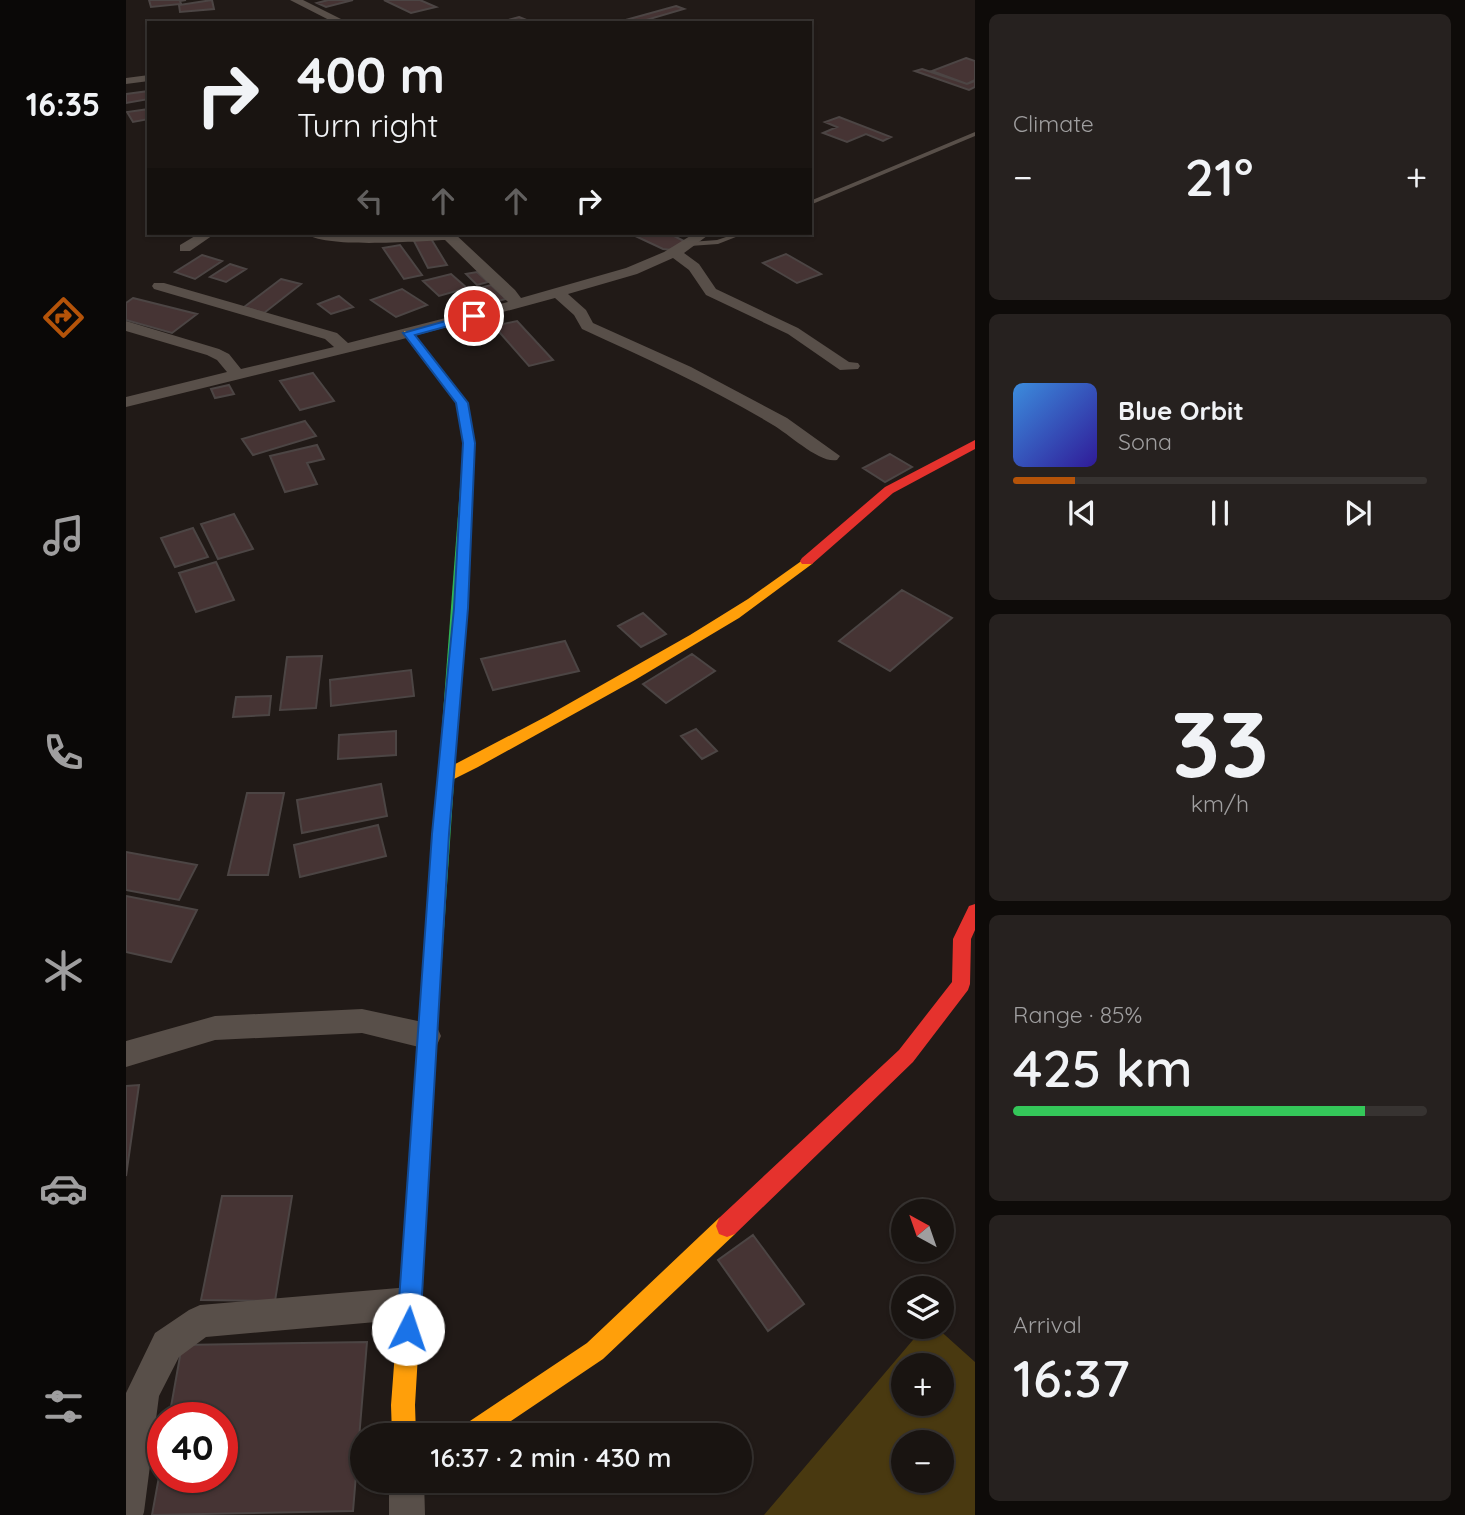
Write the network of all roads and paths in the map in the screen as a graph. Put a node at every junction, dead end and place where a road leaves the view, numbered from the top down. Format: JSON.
{"nodes":[{"id":1,"x":295,"y":0,"type":"edge"},
{"id":2,"x":340,"y":21,"type":"edge"},
{"id":3,"x":147,"y":78,"type":"edge"},
{"id":4,"x":126,"y":81,"type":"edge"},
{"id":5,"x":975,"y":134,"type":"edge"},
{"id":6,"x":812,"y":202,"type":"edge"},
{"id":7,"x":206,"y":235,"type":"edge"},
{"id":8,"x":328,"y":235,"type":"edge"},
{"id":9,"x":701,"y":235,"type":"edge"},
{"id":10,"x":737,"y":235,"type":"edge"},
{"id":11,"x":690,"y":244,"type":"junction"},
{"id":12,"x":185,"y":248,"type":"dead end"},
{"id":13,"x":675,"y":253,"type":"junction"},
{"id":14,"x":159,"y":286,"type":"dead end"},
{"id":15,"x":557,"y":292,"type":"junction"},
{"id":16,"x":517,"y":304,"type":"junction"},
{"id":17,"x":126,"y":326,"type":"edge"},
{"id":18,"x":408,"y":333,"type":"junction"},
{"id":19,"x":344,"y":348,"type":"junction"},
{"id":20,"x":852,"y":366,"type":"dead end"},
{"id":21,"x":237,"y":374,"type":"junction"},
{"id":22,"x":126,"y":402,"type":"edge"},
{"id":23,"x":975,"y":444,"type":"edge"},
{"id":24,"x":831,"y":456,"type":"dead end"},
{"id":25,"x":446,"y":776,"type":"junction"},
{"id":26,"x":975,"y":911,"type":"edge"},
{"id":27,"x":427,"y":1036,"type":"junction"},
{"id":28,"x":126,"y":1054,"type":"edge"},
{"id":29,"x":410,"y":1303,"type":"junction"},
{"id":30,"x":403,"y":1423,"type":"edge"},
{"id":31,"x":487,"y":1423,"type":"edge"},
{"id":32,"x":406,"y":1493,"type":"edge"},
{"id":33,"x":126,"y":1512,"type":"edge"},
{"id":34,"x":407,"y":1515,"type":"edge"}],
"edges":[{"from":1,"to":2,"type":"street"},
{"from":3,"to":4,"type":"street"},
{"from":5,"to":6,"type":"lane"},
{"from":7,"to":12,"type":"street"},
{"from":8,"to":16,"type":"street"},
{"from":9,"to":11,"type":"street"},
{"from":10,"to":11,"type":"lane"},
{"from":11,"to":13,"type":"street"},
{"from":13,"to":15,"type":"street"},
{"from":13,"to":20,"type":"street"},
{"from":14,"to":19,"type":"street"},
{"from":15,"to":16,"type":"street"},
{"from":15,"to":24,"type":"street"},
{"from":16,"to":18,"type":"street"},
{"from":17,"to":21,"type":"street"},
{"from":18,"to":19,"type":"street"},
{"from":18,"to":25,"type":"street"},
{"from":19,"to":21,"type":"street"},
{"from":21,"to":22,"type":"street"},
{"from":23,"to":25,"type":"street"},
{"from":25,"to":27,"type":"street"},
{"from":26,"to":31,"type":"street"},
{"from":27,"to":28,"type":"street"},
{"from":27,"to":29,"type":"street"},
{"from":29,"to":30,"type":"street"},
{"from":29,"to":33,"type":"street"},
{"from":32,"to":34,"type":"street"}]}
